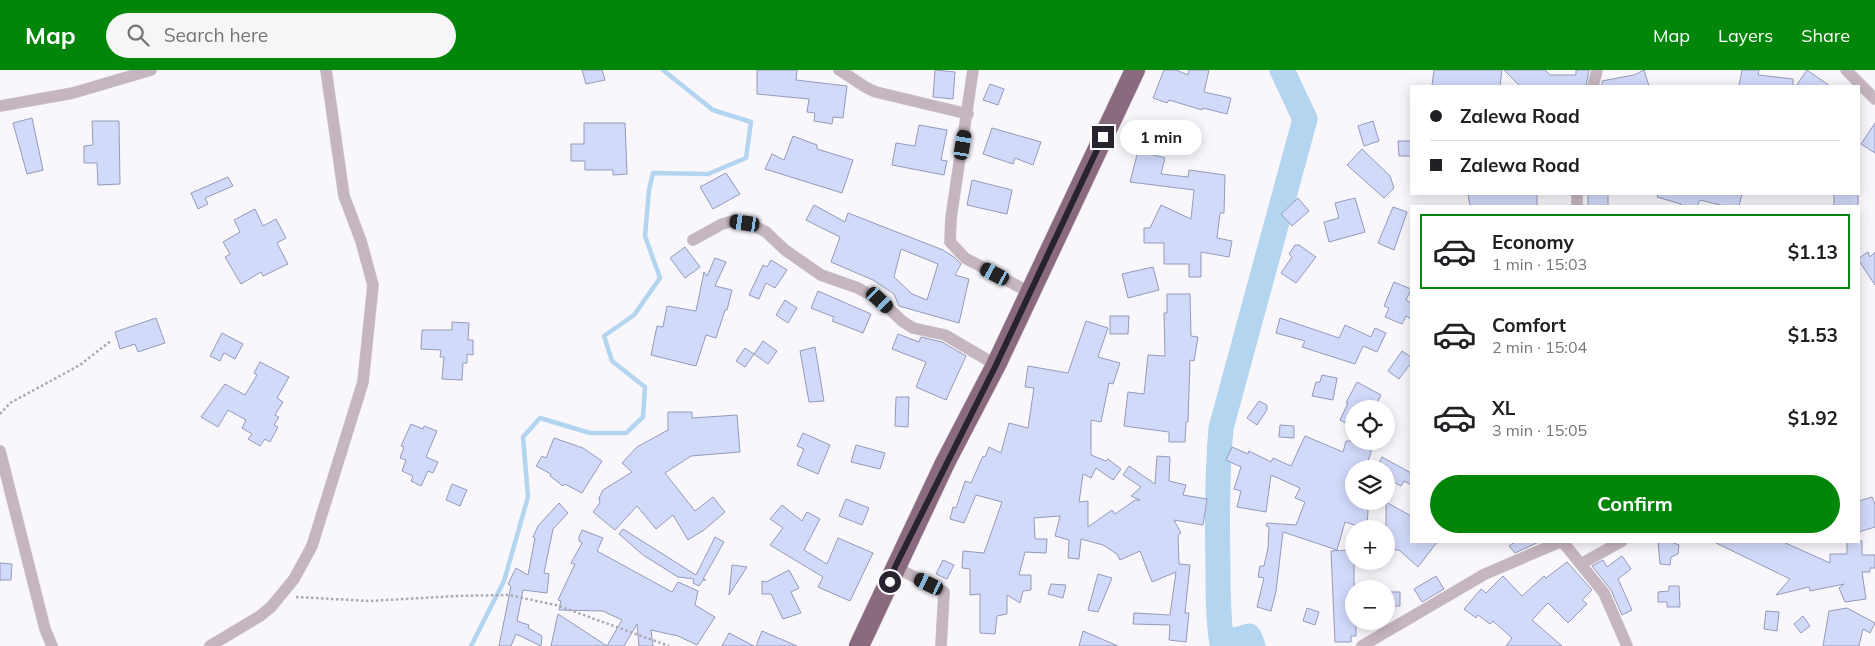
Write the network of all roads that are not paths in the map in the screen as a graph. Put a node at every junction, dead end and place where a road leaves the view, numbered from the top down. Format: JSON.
{"nodes":[{"id":1,"x":151,"y":70,"type":"edge"},
{"id":2,"x":326,"y":70,"type":"edge"},
{"id":3,"x":839,"y":70,"type":"edge"},
{"id":4,"x":973,"y":70,"type":"edge"},
{"id":5,"x":1135,"y":70,"type":"edge"},
{"id":6,"x":1598,"y":70,"type":"edge"},
{"id":7,"x":1846,"y":70,"type":"edge"},
{"id":8,"x":1592,"y":85,"type":"edge"},
{"id":9,"x":1875,"y":99,"type":"edge"},
{"id":10,"x":0,"y":106,"type":"edge"},
{"id":11,"x":968,"y":114,"type":"junction"},
{"id":12,"x":693,"y":240,"type":"dead end"},
{"id":13,"x":1029,"y":292,"type":"junction"},
{"id":14,"x":996,"y":365,"type":"junction"},
{"id":15,"x":0,"y":450,"type":"edge"},
{"id":16,"x":1557,"y":543,"type":"edge"},
{"id":17,"x":1564,"y":543,"type":"edge"},
{"id":18,"x":1618,"y":543,"type":"edge"},
{"id":19,"x":1581,"y":564,"type":"junction"},
{"id":20,"x":895,"y":567,"type":"junction"},
{"id":21,"x":52,"y":646,"type":"edge"},
{"id":22,"x":210,"y":646,"type":"edge"},
{"id":23,"x":859,"y":646,"type":"edge"},
{"id":24,"x":941,"y":646,"type":"edge"},
{"id":25,"x":1362,"y":646,"type":"edge"},
{"id":26,"x":1627,"y":646,"type":"edge"}],
"edges":[{"from":1,"to":10,"type":"street"},
{"from":2,"to":22,"type":"street"},
{"from":3,"to":11,"type":"street"},
{"from":4,"to":11,"type":"street"},
{"from":5,"to":13,"type":"highway"},
{"from":6,"to":8,"type":"street"},
{"from":7,"to":9,"type":"street"},
{"from":11,"to":13,"type":"street"},
{"from":12,"to":14,"type":"street"},
{"from":13,"to":14,"type":"highway"},
{"from":14,"to":20,"type":"highway"},
{"from":15,"to":21,"type":"street"},
{"from":16,"to":25,"type":"street"},
{"from":17,"to":19,"type":"street"},
{"from":18,"to":19,"type":"street"},
{"from":19,"to":26,"type":"street"},
{"from":20,"to":23,"type":"highway"},
{"from":20,"to":24,"type":"street"}]}
